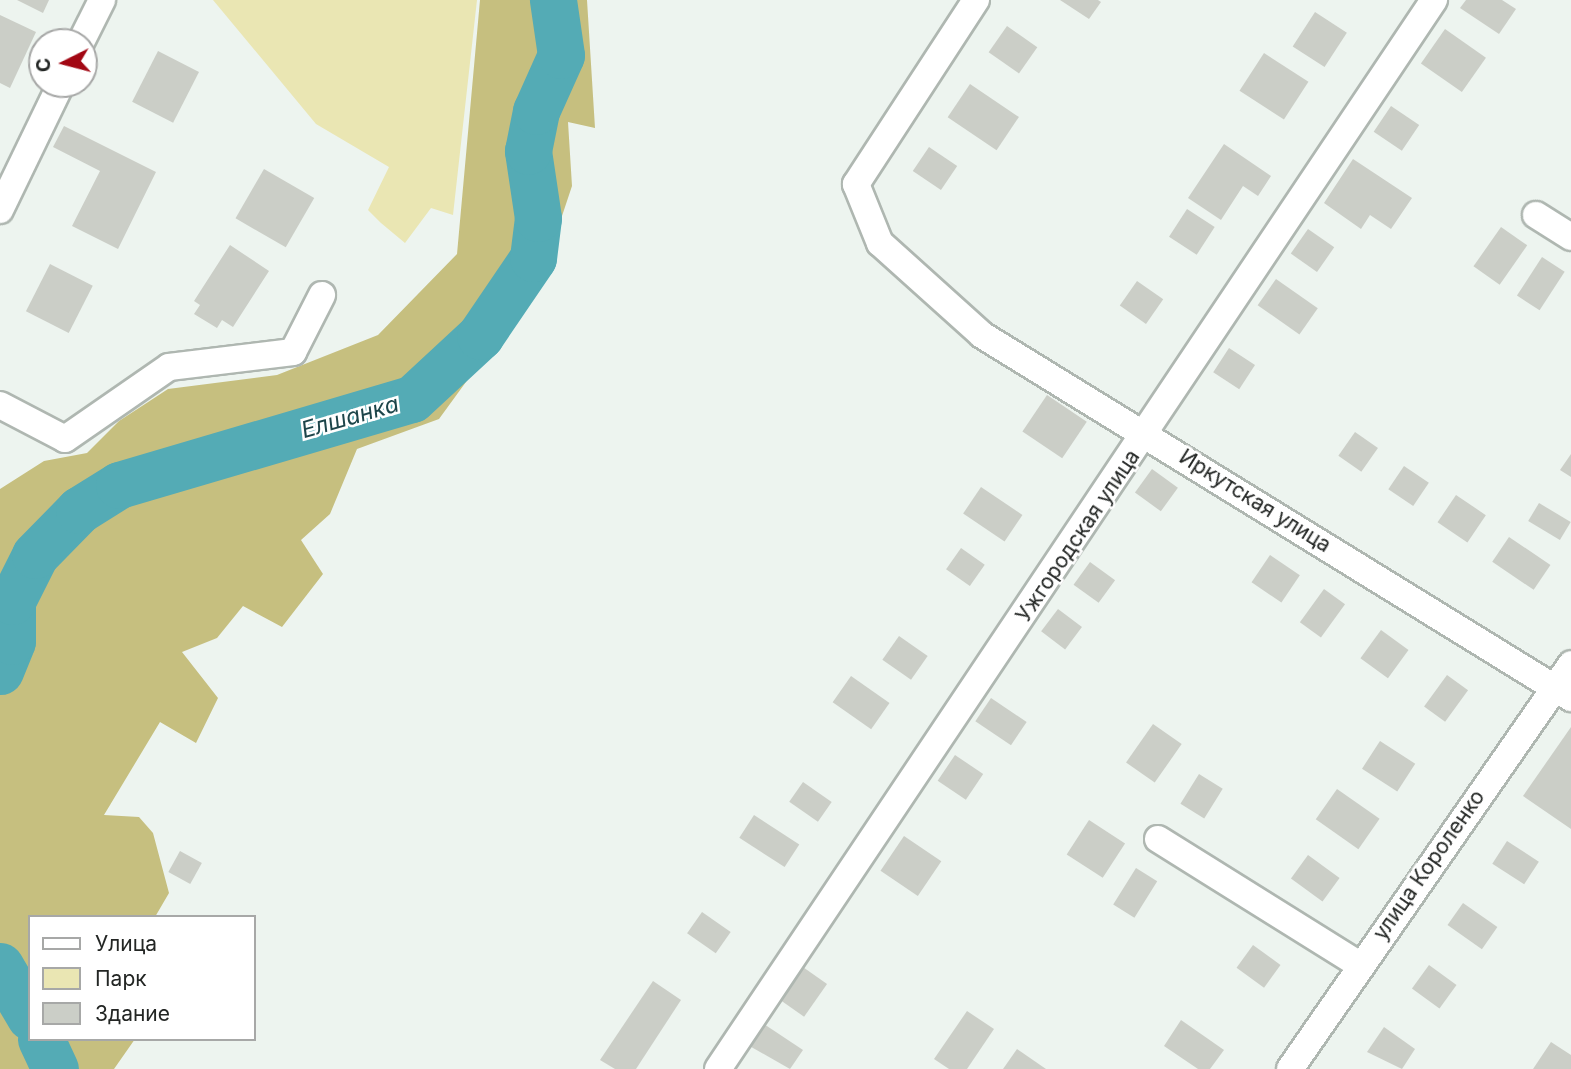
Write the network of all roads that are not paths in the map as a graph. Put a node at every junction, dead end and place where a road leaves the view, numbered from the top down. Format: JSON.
{"nodes":[{"id":1,"x":102,"y":0,"type":"edge"},
{"id":2,"x":976,"y":0,"type":"edge"},
{"id":3,"x":1434,"y":0,"type":"edge"},
{"id":4,"x":88,"y":28,"type":"edge"},
{"id":5,"x":54,"y":98,"type":"edge"},
{"id":6,"x":0,"y":210,"type":"edge"},
{"id":7,"x":1536,"y":215,"type":"dead end"},
{"id":8,"x":1571,"y":237,"type":"edge"},
{"id":9,"x":322,"y":295,"type":"dead end"},
{"id":10,"x":0,"y":405,"type":"edge"},
{"id":11,"x":1147,"y":434,"type":"junction"},
{"id":12,"x":1571,"y":664,"type":"edge"},
{"id":13,"x":1564,"y":692,"type":"edge"},
{"id":14,"x":1158,"y":839,"type":"dead end"},
{"id":15,"x":1358,"y":964,"type":"junction"},
{"id":16,"x":718,"y":1069,"type":"edge"},
{"id":17,"x":1290,"y":1069,"type":"edge"}],
"edges":[{"from":1,"to":4,"type":"street"},
{"from":2,"to":11,"type":"street","name":"Иркутская улица"},
{"from":3,"to":11,"type":"street","name":"Ужгородская улица"},
{"from":5,"to":6,"type":"street"},
{"from":7,"to":8,"type":"street"},
{"from":9,"to":10,"type":"street"},
{"from":11,"to":13,"type":"street","name":"Иркутская улица"},
{"from":11,"to":16,"type":"street","name":"Ужгородская улица"},
{"from":12,"to":13,"type":"street","name":"улица Короленко"},
{"from":13,"to":15,"type":"street","name":"улица Короленко"},
{"from":14,"to":15,"type":"street"},
{"from":15,"to":17,"type":"street","name":"улица Короленко"}]}
